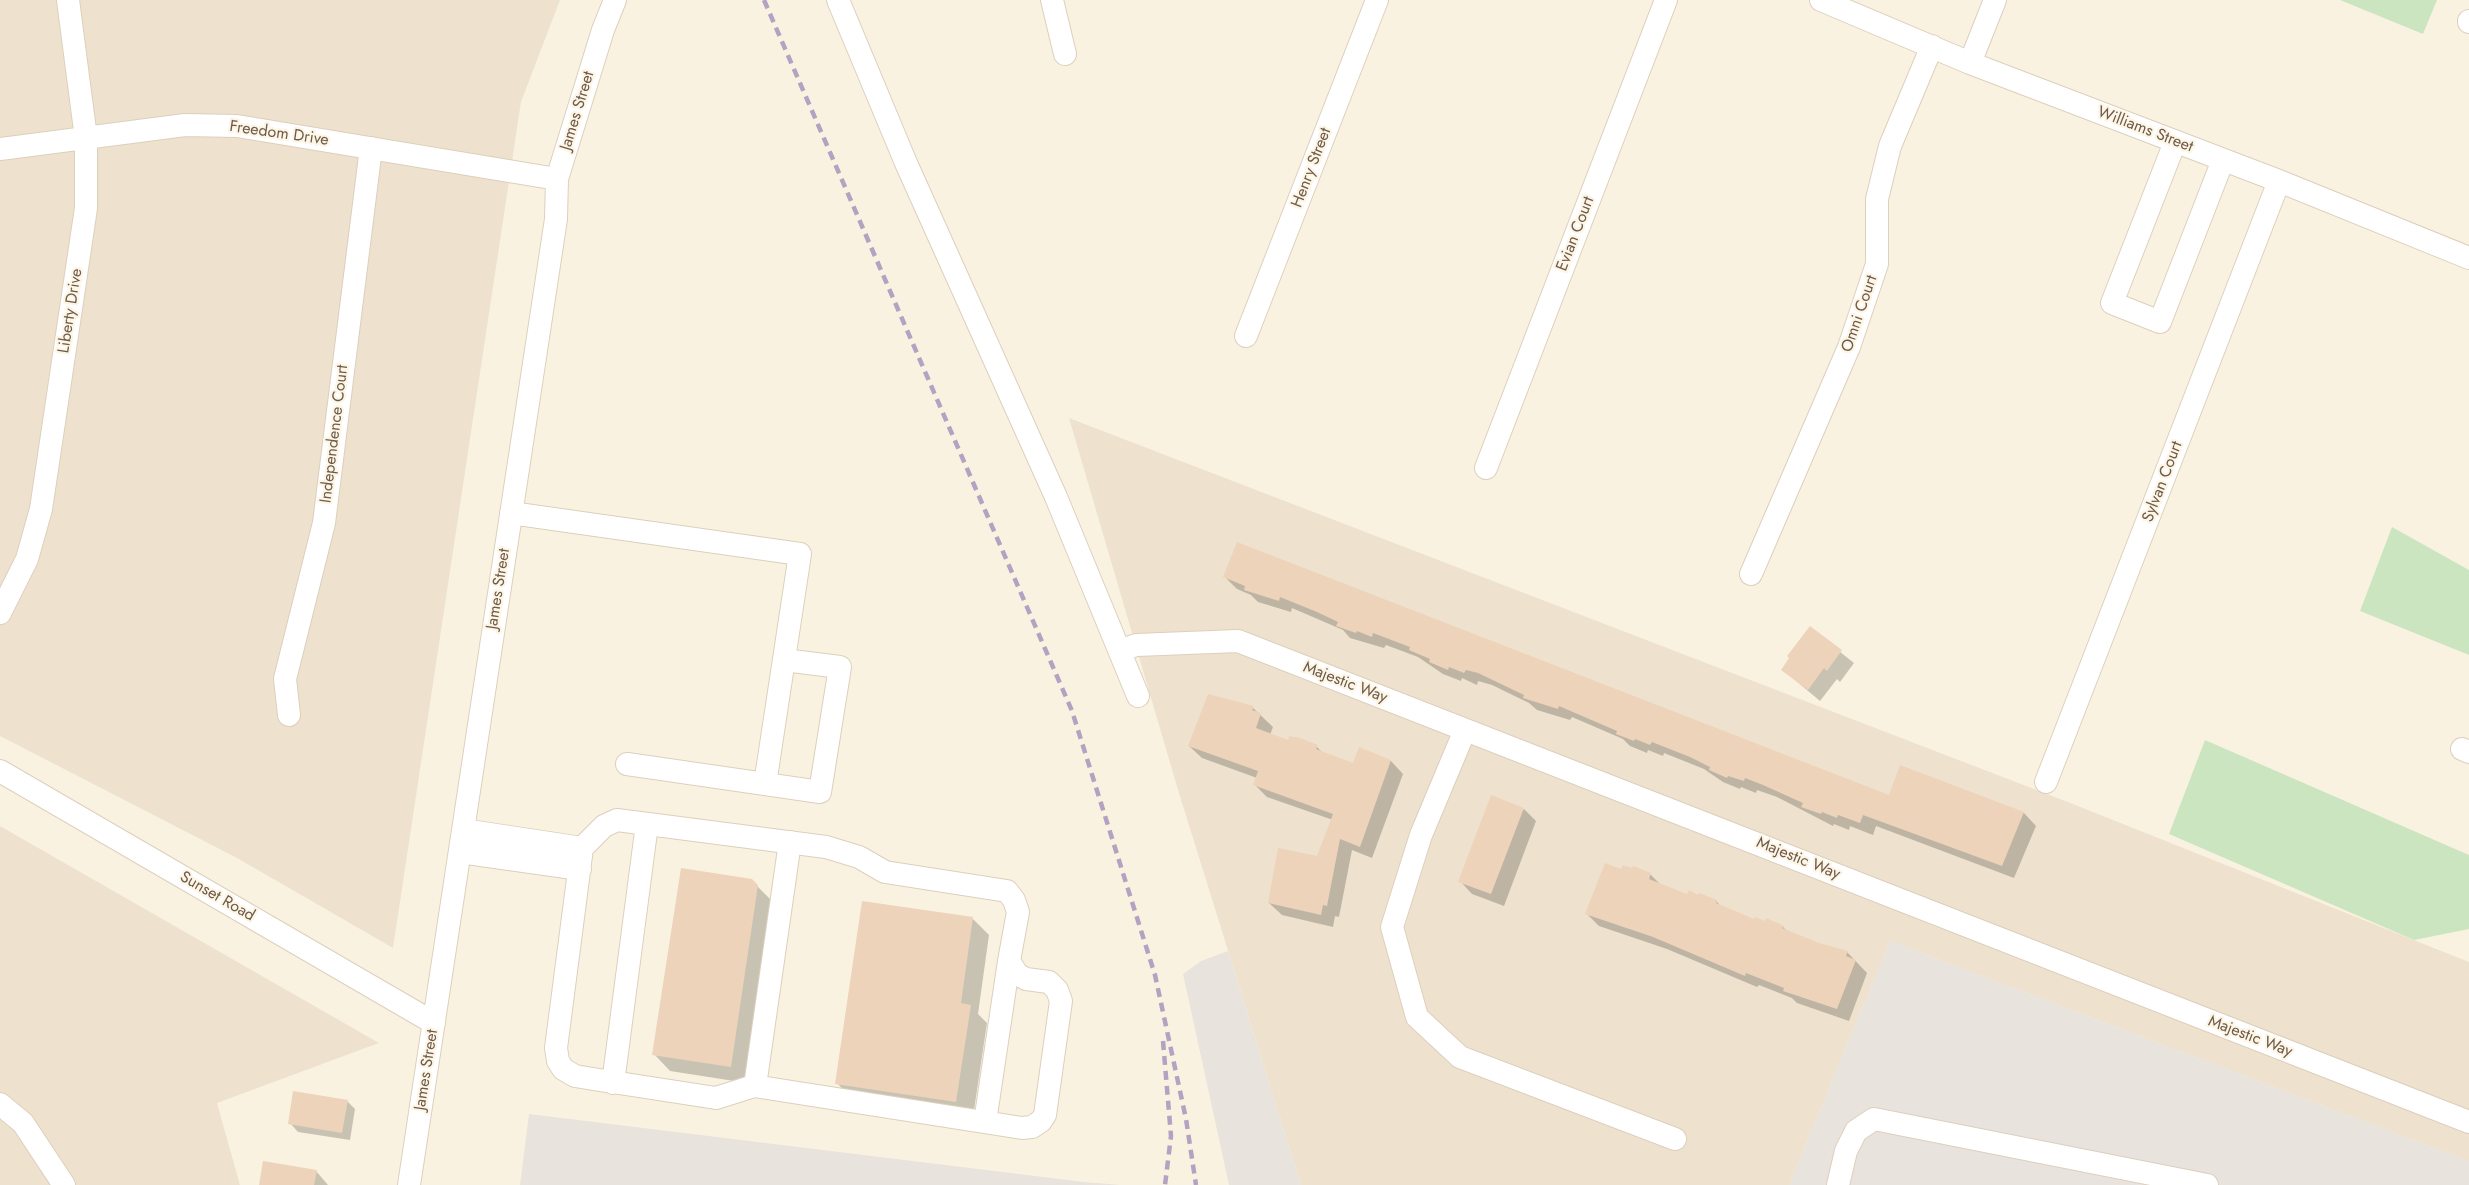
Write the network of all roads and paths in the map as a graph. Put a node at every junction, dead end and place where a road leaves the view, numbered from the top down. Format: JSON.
{"nodes":[{"id":1,"x":68,"y":0,"type":"edge"},
{"id":2,"x":615,"y":0,"type":"edge"},
{"id":3,"x":838,"y":0,"type":"edge"},
{"id":4,"x":1052,"y":0,"type":"edge"},
{"id":5,"x":1377,"y":0,"type":"edge"},
{"id":6,"x":1666,"y":0,"type":"edge"},
{"id":7,"x":1995,"y":0,"type":"edge"},
{"id":8,"x":1828,"y":1,"type":"edge"},
{"id":9,"x":1932,"y":46,"type":"junction"},
{"id":10,"x":1065,"y":54,"type":"dead end"},
{"id":11,"x":1970,"y":63,"type":"junction"},
{"id":12,"x":86,"y":138,"type":"junction"},
{"id":13,"x":2175,"y":142,"type":"junction"},
{"id":14,"x":371,"y":148,"type":"junction"},
{"id":15,"x":0,"y":149,"type":"edge"},
{"id":16,"x":2223,"y":160,"type":"junction"},
{"id":17,"x":557,"y":179,"type":"junction"},
{"id":18,"x":2279,"y":181,"type":"junction"},
{"id":19,"x":2469,"y":258,"type":"edge"},
{"id":20,"x":1246,"y":336,"type":"dead end"},
{"id":21,"x":1486,"y":468,"type":"dead end"},
{"id":22,"x":511,"y":513,"type":"junction"},
{"id":23,"x":1751,"y":574,"type":"dead end"},
{"id":24,"x":0,"y":613,"type":"edge"},
{"id":25,"x":1120,"y":651,"type":"junction"},
{"id":26,"x":784,"y":660,"type":"junction"},
{"id":27,"x":1138,"y":696,"type":"dead end"},
{"id":28,"x":289,"y":716,"type":"dead end"},
{"id":29,"x":1465,"y":730,"type":"junction"},
{"id":30,"x":627,"y":764,"type":"dead end"},
{"id":31,"x":0,"y":771,"type":"edge"},
{"id":32,"x":2046,"y":782,"type":"dead end"},
{"id":33,"x":765,"y":784,"type":"junction"},
{"id":34,"x":647,"y":824,"type":"junction"},
{"id":35,"x":461,"y":841,"type":"junction"},
{"id":36,"x":790,"y":842,"type":"junction"},
{"id":37,"x":581,"y":858,"type":"junction"},
{"id":38,"x":1009,"y":961,"type":"junction"},
{"id":39,"x":434,"y":1023,"type":"junction"},
{"id":40,"x":613,"y":1083,"type":"junction"},
{"id":41,"x":755,"y":1086,"type":"junction"},
{"id":42,"x":0,"y":1104,"type":"edge"},
{"id":43,"x":984,"y":1122,"type":"junction"},
{"id":44,"x":2469,"y":1122,"type":"edge"},
{"id":45,"x":1676,"y":1139,"type":"dead end"},
{"id":46,"x":2146,"y":1179,"type":"edge"},
{"id":47,"x":64,"y":1185,"type":"edge"},
{"id":48,"x":409,"y":1185,"type":"edge"},
{"id":49,"x":1838,"y":1185,"type":"edge"},
{"id":50,"x":2207,"y":1185,"type":"edge"}],
"edges":[{"from":1,"to":12,"type":"street","name":"Liberty Drive"},
{"from":2,"to":17,"type":"street","name":"James Street"},
{"from":3,"to":25,"type":"street"},
{"from":4,"to":10,"type":"street"},
{"from":5,"to":20,"type":"street","name":"Henry Street"},
{"from":6,"to":21,"type":"street","name":"Evian Court"},
{"from":7,"to":11,"type":"street"},
{"from":8,"to":9,"type":"street","name":"Williams Street"},
{"from":9,"to":11,"type":"street","name":"Williams Street"},
{"from":9,"to":23,"type":"street","name":"Omni Court"},
{"from":11,"to":13,"type":"street","name":"Williams Street"},
{"from":12,"to":14,"type":"street","name":"Freedom Drive"},
{"from":12,"to":15,"type":"street","name":"Freedom Drive"},
{"from":12,"to":24,"type":"street","name":"Liberty Drive"},
{"from":13,"to":16,"type":"street","name":"Williams Street"},
{"from":13,"to":16,"type":"street"},
{"from":14,"to":17,"type":"street","name":"Freedom Drive"},
{"from":14,"to":28,"type":"street","name":"Independence Court"},
{"from":16,"to":18,"type":"street","name":"Williams Street"},
{"from":17,"to":22,"type":"street","name":"James Street"},
{"from":18,"to":19,"type":"street","name":"Williams Street"},
{"from":18,"to":32,"type":"street","name":"Sylvan Court"},
{"from":22,"to":26,"type":"street"},
{"from":22,"to":35,"type":"street","name":"James Street"},
{"from":25,"to":27,"type":"street"},
{"from":25,"to":29,"type":"street","name":"Majestic Way"},
{"from":26,"to":33,"type":"street"},
{"from":26,"to":33,"type":"street"},
{"from":29,"to":44,"type":"street","name":"Majestic Way"},
{"from":29,"to":45,"type":"street"},
{"from":30,"to":33,"type":"street"},
{"from":31,"to":39,"type":"street","name":"Sunset Road"},
{"from":34,"to":36,"type":"street"},
{"from":34,"to":37,"type":"street"},
{"from":34,"to":40,"type":"street"},
{"from":35,"to":37,"type":"street"},
{"from":35,"to":39,"type":"street","name":"James Street"},
{"from":36,"to":38,"type":"street"},
{"from":36,"to":41,"type":"street"},
{"from":37,"to":40,"type":"street"},
{"from":38,"to":43,"type":"street"},
{"from":38,"to":43,"type":"street"},
{"from":39,"to":48,"type":"street","name":"James Street"},
{"from":40,"to":41,"type":"street"},
{"from":41,"to":43,"type":"street"},
{"from":42,"to":47,"type":"street"},
{"from":46,"to":49,"type":"street"},
{"from":46,"to":50,"type":"street"}]}
